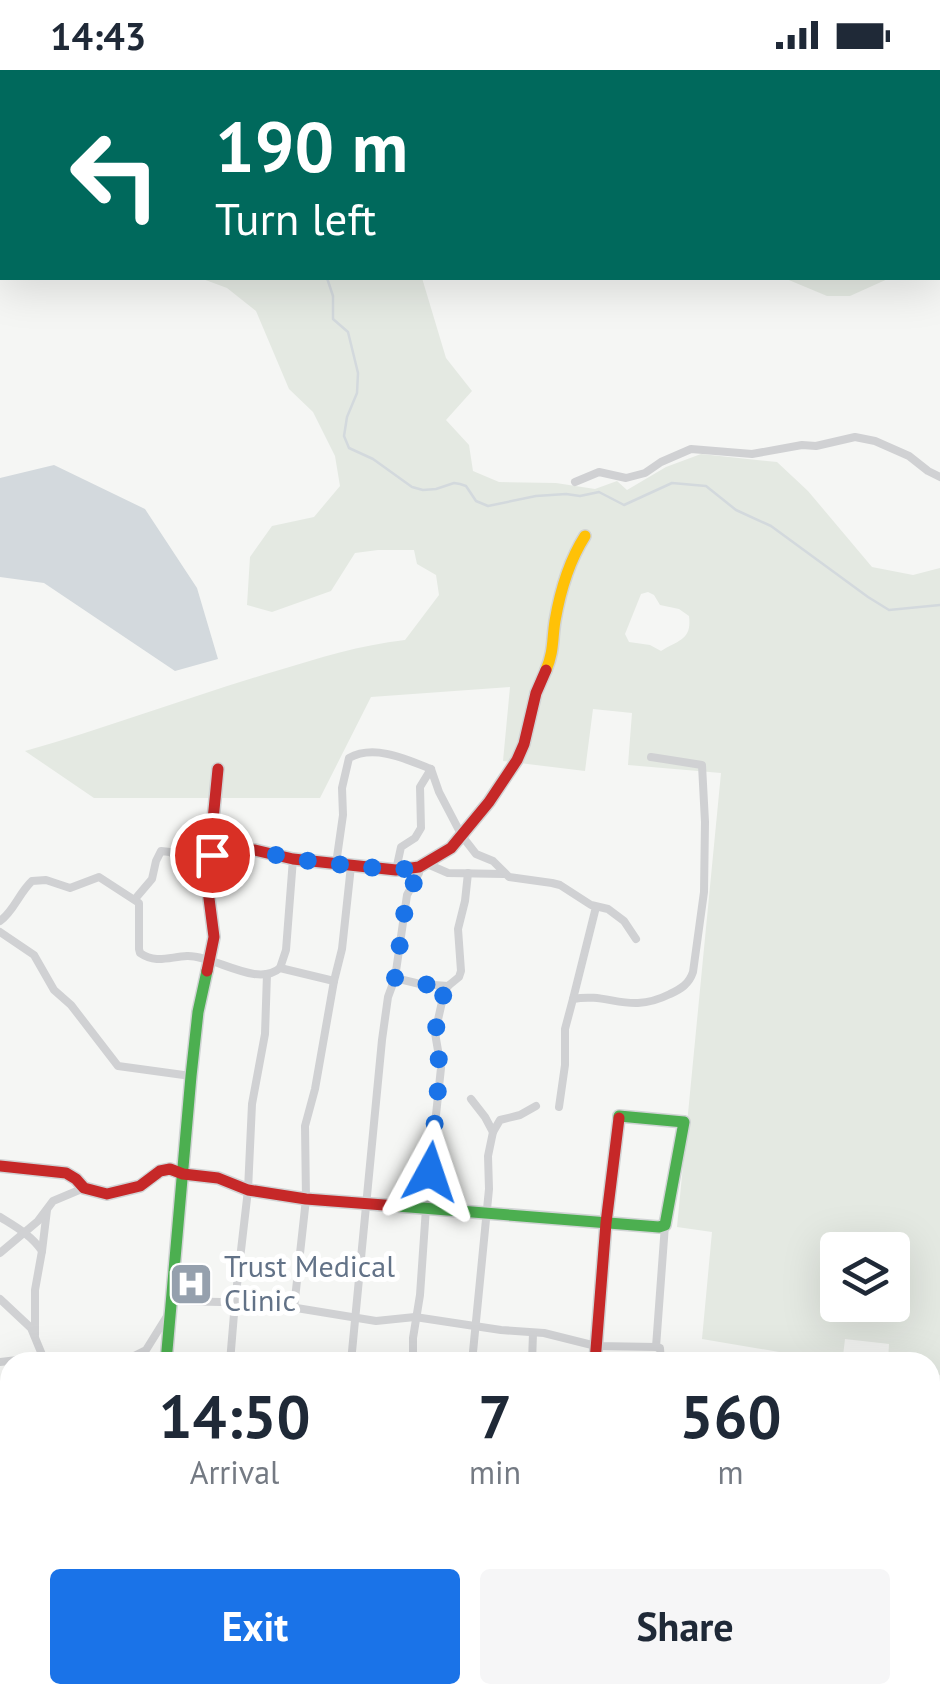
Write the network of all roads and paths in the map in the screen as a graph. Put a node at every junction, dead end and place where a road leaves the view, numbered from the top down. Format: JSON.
{"nodes":[{"id":1,"x":940,"y":478,"type":"edge"},
{"id":2,"x":575,"y":482,"type":"dead end"},
{"id":3,"x":585,"y":536,"type":"dead end"},
{"id":4,"x":652,"y":757,"type":"dead end"},
{"id":5,"x":218,"y":769,"type":"dead end"},
{"id":6,"x":431,"y":769,"type":"junction"},
{"id":7,"x":462,"y":836,"type":"junction"},
{"id":8,"x":212,"y":855,"type":"junction"},
{"id":9,"x":293,"y":859,"type":"junction"},
{"id":10,"x":336,"y":864,"type":"junction"},
{"id":11,"x":422,"y":865,"type":"junction"},
{"id":12,"x":351,"y":866,"type":"junction"},
{"id":13,"x":396,"y":870,"type":"junction"},
{"id":14,"x":468,"y":873,"type":"junction"},
{"id":15,"x":504,"y":874,"type":"junction"},
{"id":16,"x":208,"y":878,"type":"junction"},
{"id":17,"x":136,"y":900,"type":"junction"},
{"id":18,"x":596,"y":907,"type":"junction"},
{"id":19,"x":0,"y":921,"type":"edge"},
{"id":20,"x":0,"y":932,"type":"edge"},
{"id":21,"x":636,"y":939,"type":"dead end"},
{"id":22,"x":215,"y":962,"type":"junction"},
{"id":23,"x":280,"y":968,"type":"junction"},
{"id":24,"x":267,"y":974,"type":"junction"},
{"id":25,"x":395,"y":978,"type":"junction"},
{"id":26,"x":334,"y":981,"type":"junction"},
{"id":27,"x":448,"y":986,"type":"junction"},
{"id":28,"x":573,"y":999,"type":"junction"},
{"id":29,"x":190,"y":1076,"type":"junction"},
{"id":30,"x":471,"y":1099,"type":"dead end"},
{"id":31,"x":536,"y":1106,"type":"dead end"},
{"id":32,"x":559,"y":1106,"type":"dead end"},
{"id":33,"x":493,"y":1132,"type":"junction"},
{"id":34,"x":0,"y":1166,"type":"edge"},
{"id":35,"x":183,"y":1174,"type":"junction"},
{"id":36,"x":84,"y":1188,"type":"junction"},
{"id":37,"x":248,"y":1190,"type":"junction"},
{"id":38,"x":306,"y":1199,"type":"junction"},
{"id":39,"x":367,"y":1204,"type":"junction"},
{"id":40,"x":426,"y":1208,"type":"junction"},
{"id":41,"x":46,"y":1210,"type":"junction"},
{"id":42,"x":485,"y":1212,"type":"junction"},
{"id":43,"x":0,"y":1217,"type":"edge"},
{"id":44,"x":606,"y":1223,"type":"junction"},
{"id":45,"x":665,"y":1226,"type":"junction"},
{"id":46,"x":26,"y":1233,"type":"junction"},
{"id":47,"x":42,"y":1251,"type":"junction"},
{"id":48,"x":0,"y":1253,"type":"edge"},
{"id":49,"x":0,"y":1299,"type":"edge"},
{"id":50,"x":235,"y":1302,"type":"junction"},
{"id":51,"x":172,"y":1306,"type":"junction"},
{"id":52,"x":294,"y":1308,"type":"junction"},
{"id":53,"x":415,"y":1316,"type":"junction"},
{"id":54,"x":354,"y":1319,"type":"junction"},
{"id":55,"x":476,"y":1326,"type":"junction"},
{"id":56,"x":533,"y":1334,"type":"junction"},
{"id":57,"x":35,"y":1335,"type":"junction"},
{"id":58,"x":596,"y":1346,"type":"junction"},
{"id":59,"x":658,"y":1348,"type":"junction"},
{"id":60,"x":40,"y":1352,"type":"edge"},
{"id":61,"x":142,"y":1352,"type":"edge"},
{"id":62,"x":167,"y":1352,"type":"edge"},
{"id":63,"x":231,"y":1352,"type":"edge"},
{"id":64,"x":352,"y":1352,"type":"edge"},
{"id":65,"x":413,"y":1352,"type":"edge"},
{"id":66,"x":473,"y":1352,"type":"edge"},
{"id":67,"x":532,"y":1352,"type":"edge"},
{"id":68,"x":596,"y":1352,"type":"edge"},
{"id":69,"x":659,"y":1352,"type":"edge"}],
"edges":[{"from":1,"to":2,"type":"street"},
{"from":3,"to":7,"type":"street"},
{"from":4,"to":28,"type":"street"},
{"from":5,"to":8,"type":"street"},
{"from":6,"to":7,"type":"street"},
{"from":6,"to":10,"type":"street"},
{"from":6,"to":13,"type":"street"},
{"from":7,"to":11,"type":"street"},
{"from":7,"to":15,"type":"street"},
{"from":8,"to":9,"type":"street"},
{"from":8,"to":16,"type":"street"},
{"from":9,"to":10,"type":"street"},
{"from":9,"to":23,"type":"street"},
{"from":10,"to":12,"type":"street"},
{"from":11,"to":13,"type":"street"},
{"from":11,"to":14,"type":"street"},
{"from":11,"to":25,"type":"street"},
{"from":12,"to":13,"type":"street"},
{"from":12,"to":26,"type":"street"},
{"from":14,"to":15,"type":"street"},
{"from":14,"to":27,"type":"street"},
{"from":15,"to":18,"type":"street"},
{"from":16,"to":17,"type":"street"},
{"from":16,"to":22,"type":"street"},
{"from":17,"to":19,"type":"street"},
{"from":17,"to":22,"type":"street"},
{"from":18,"to":21,"type":"street"},
{"from":18,"to":28,"type":"street"},
{"from":20,"to":29,"type":"street"},
{"from":22,"to":24,"type":"street"},
{"from":22,"to":29,"type":"street"},
{"from":23,"to":24,"type":"street"},
{"from":23,"to":26,"type":"street"},
{"from":24,"to":37,"type":"street"},
{"from":25,"to":27,"type":"street"},
{"from":25,"to":39,"type":"street"},
{"from":26,"to":38,"type":"street"},
{"from":27,"to":40,"type":"street"},
{"from":28,"to":32,"type":"street"},
{"from":29,"to":35,"type":"street"},
{"from":30,"to":33,"type":"street"},
{"from":31,"to":33,"type":"street"},
{"from":33,"to":42,"type":"street"},
{"from":34,"to":36,"type":"street"},
{"from":35,"to":36,"type":"street"},
{"from":35,"to":37,"type":"street"},
{"from":35,"to":51,"type":"street"},
{"from":36,"to":41,"type":"street"},
{"from":37,"to":38,"type":"street"},
{"from":37,"to":50,"type":"street"},
{"from":38,"to":39,"type":"street"},
{"from":38,"to":52,"type":"street"},
{"from":39,"to":40,"type":"street"},
{"from":39,"to":54,"type":"street"},
{"from":40,"to":42,"type":"street"},
{"from":40,"to":53,"type":"street"},
{"from":41,"to":46,"type":"street"},
{"from":41,"to":47,"type":"street"},
{"from":42,"to":44,"type":"street"},
{"from":42,"to":55,"type":"street"},
{"from":43,"to":46,"type":"street"},
{"from":44,"to":45,"type":"street"},
{"from":44,"to":45,"type":"street"},
{"from":44,"to":58,"type":"street"},
{"from":45,"to":59,"type":"street"},
{"from":46,"to":47,"type":"street"},
{"from":46,"to":48,"type":"street"},
{"from":47,"to":57,"type":"street"},
{"from":49,"to":57,"type":"street"},
{"from":50,"to":51,"type":"street"},
{"from":50,"to":52,"type":"street"},
{"from":50,"to":63,"type":"street"},
{"from":51,"to":61,"type":"street"},
{"from":51,"to":62,"type":"street"},
{"from":52,"to":54,"type":"street"},
{"from":53,"to":54,"type":"street"},
{"from":53,"to":55,"type":"street"},
{"from":53,"to":65,"type":"street"},
{"from":54,"to":64,"type":"street"},
{"from":55,"to":56,"type":"street"},
{"from":55,"to":66,"type":"street"},
{"from":56,"to":58,"type":"street"},
{"from":56,"to":67,"type":"street"},
{"from":57,"to":60,"type":"street"},
{"from":58,"to":59,"type":"street"},
{"from":58,"to":68,"type":"street"},
{"from":59,"to":69,"type":"street"}]}
